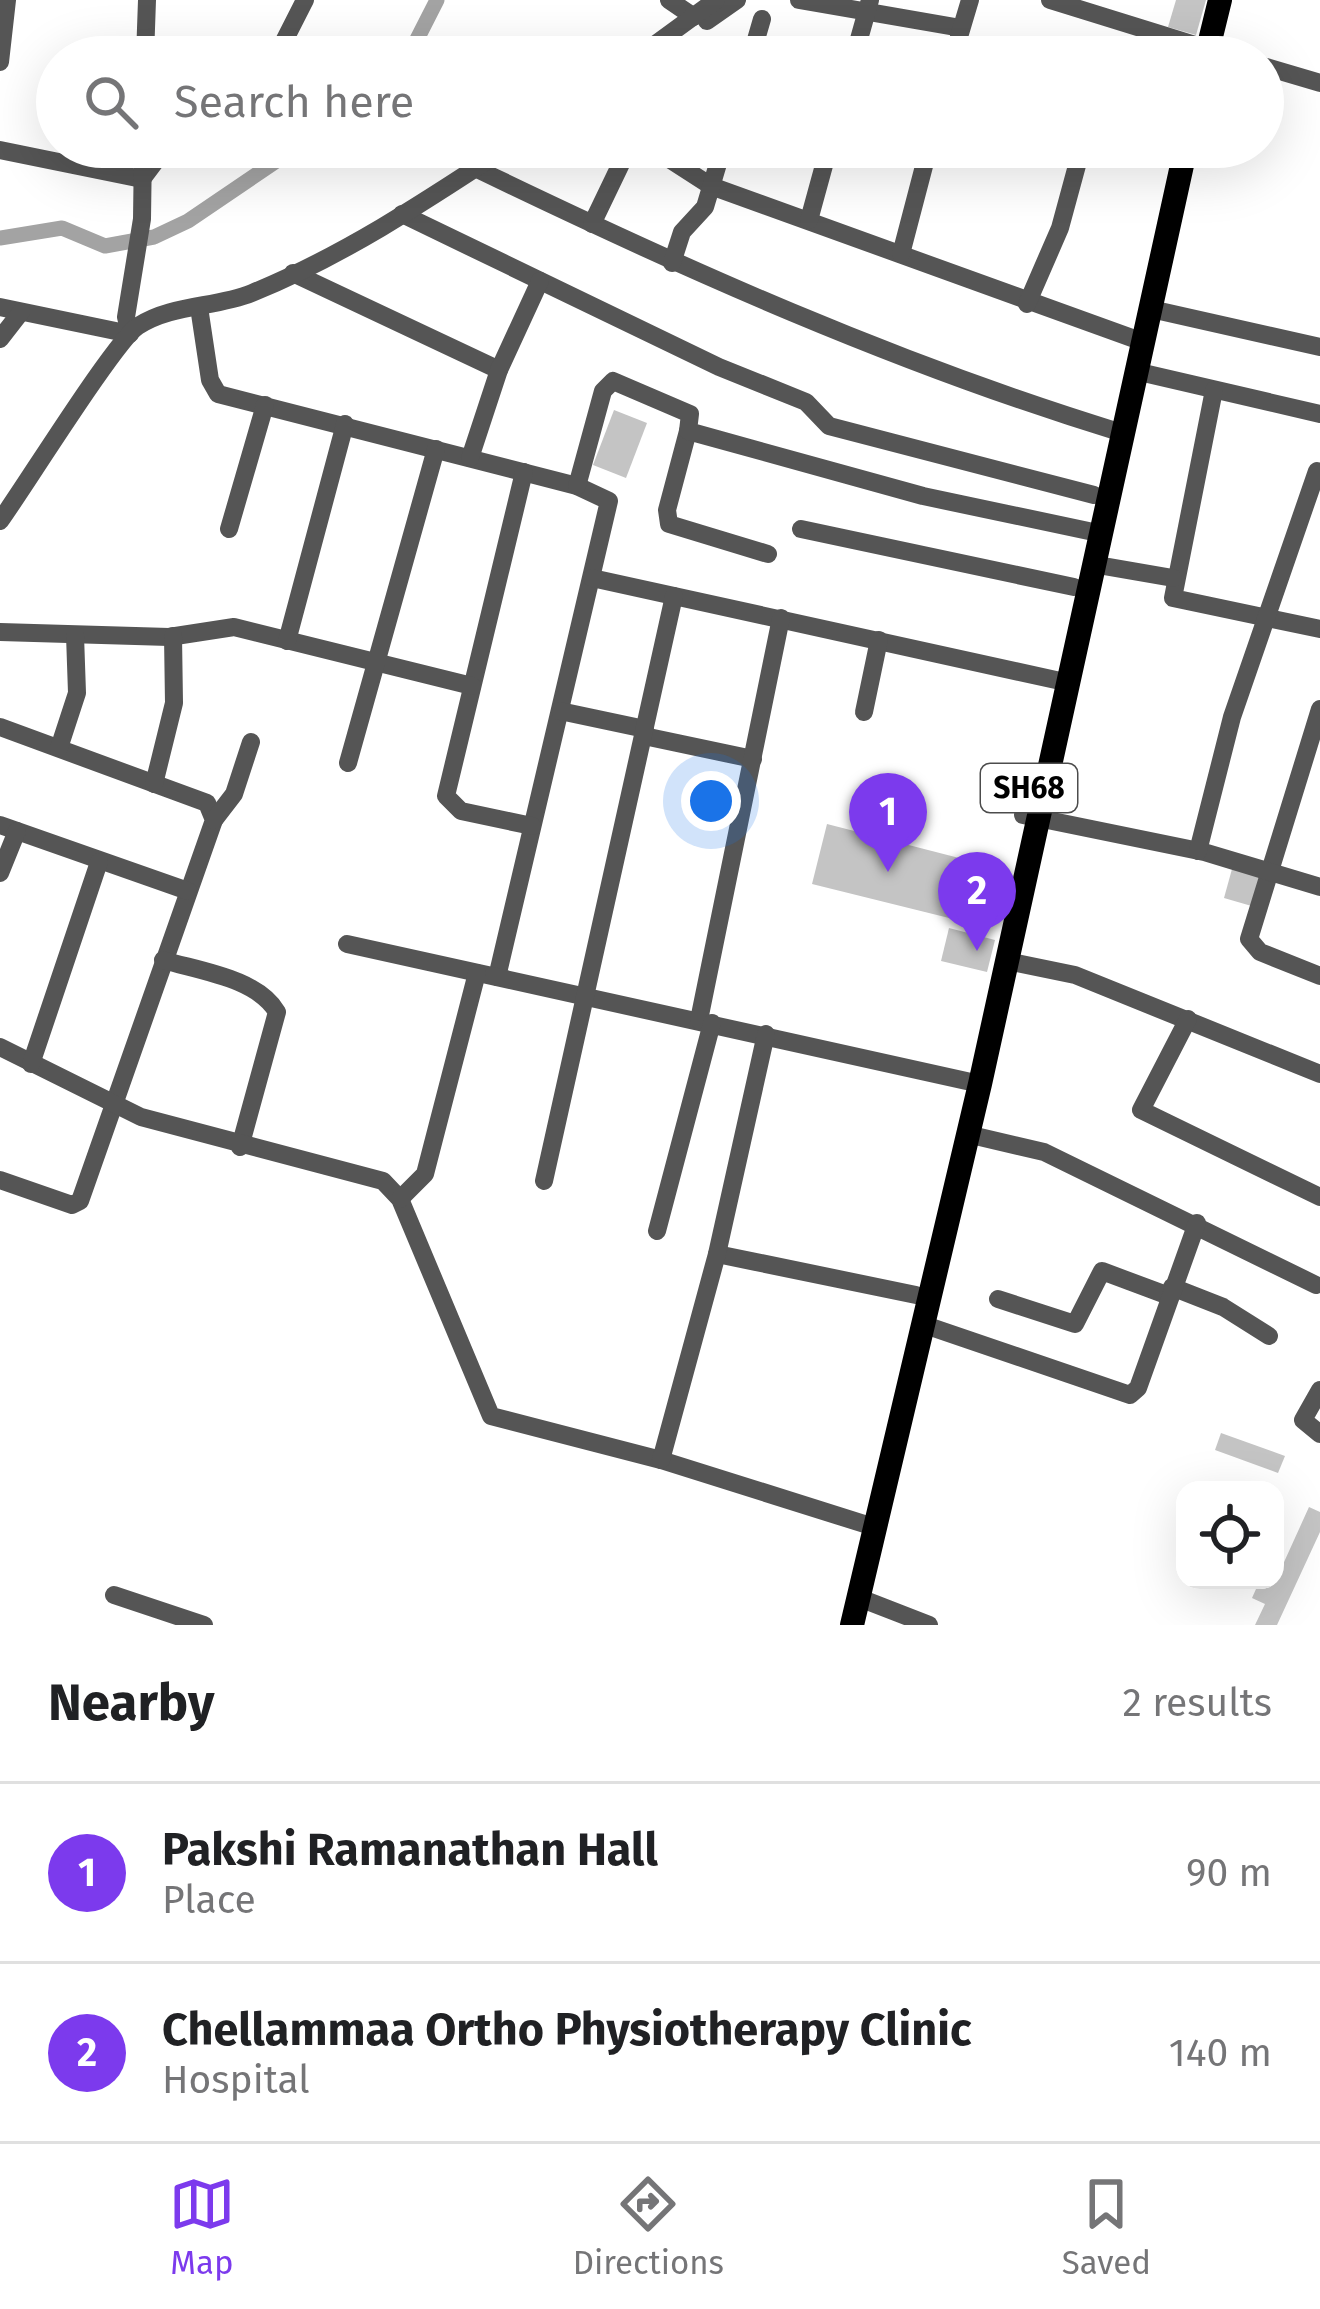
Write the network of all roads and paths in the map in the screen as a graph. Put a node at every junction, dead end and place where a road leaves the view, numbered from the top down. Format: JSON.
{"nodes":[{"id":1,"x":7,"y":0,"type":"edge"},
{"id":2,"x":146,"y":0,"type":"edge"},
{"id":3,"x":669,"y":0,"type":"edge"},
{"id":4,"x":716,"y":0,"type":"edge"},
{"id":5,"x":737,"y":0,"type":"edge"},
{"id":6,"x":799,"y":0,"type":"edge"},
{"id":7,"x":970,"y":0,"type":"edge"},
{"id":8,"x":1050,"y":0,"type":"edge"},
{"id":9,"x":1220,"y":0,"type":"edge"},
{"id":10,"x":300,"y":2,"type":"edge"},
{"id":11,"x":868,"y":6,"type":"edge"},
{"id":12,"x":694,"y":16,"type":"junction"},
{"id":13,"x":762,"y":19,"type":"dead end"},
{"id":14,"x":961,"y":28,"type":"junction"},
{"id":15,"x":145,"y":36,"type":"edge"},
{"id":16,"x":285,"y":36,"type":"edge"},
{"id":17,"x":667,"y":36,"type":"edge"},
{"id":18,"x":690,"y":36,"type":"edge"},
{"id":19,"x":757,"y":36,"type":"edge"},
{"id":20,"x":860,"y":36,"type":"edge"},
{"id":21,"x":959,"y":36,"type":"edge"},
{"id":22,"x":1157,"y":36,"type":"edge"},
{"id":23,"x":1211,"y":36,"type":"edge"},
{"id":24,"x":0,"y":62,"type":"edge"},
{"id":25,"x":1284,"y":72,"type":"edge"},
{"id":26,"x":1320,"y":83,"type":"edge"},
{"id":27,"x":0,"y":150,"type":"edge"},
{"id":28,"x":36,"y":157,"type":"edge"},
{"id":29,"x":88,"y":168,"type":"edge"},
{"id":30,"x":142,"y":168,"type":"edge"},
{"id":31,"x":150,"y":168,"type":"edge"},
{"id":32,"x":475,"y":168,"type":"joint"},
{"id":33,"x":620,"y":168,"type":"edge"},
{"id":34,"x":684,"y":168,"type":"edge"},
{"id":35,"x":716,"y":168,"type":"edge"},
{"id":36,"x":823,"y":168,"type":"edge"},
{"id":37,"x":924,"y":168,"type":"edge"},
{"id":38,"x":1076,"y":168,"type":"edge"},
{"id":39,"x":1181,"y":168,"type":"edge"},
{"id":40,"x":142,"y":179,"type":"junction"},
{"id":41,"x":711,"y":185,"type":"junction"},
{"id":42,"x":1171,"y":211,"type":"junction"},
{"id":43,"x":402,"y":214,"type":"junction"},
{"id":44,"x":809,"y":220,"type":"junction"},
{"id":45,"x":592,"y":224,"type":"junction"},
{"id":46,"x":901,"y":254,"type":"junction"},
{"id":47,"x":672,"y":263,"type":"junction"},
{"id":48,"x":293,"y":273,"type":"junction"},
{"id":49,"x":540,"y":281,"type":"junction"},
{"id":50,"x":1028,"y":304,"type":"junction"},
{"id":51,"x":0,"y":307,"type":"edge"},
{"id":52,"x":199,"y":307,"type":"junction"},
{"id":53,"x":1151,"y":309,"type":"junction"},
{"id":54,"x":20,"y":312,"type":"junction"},
{"id":55,"x":130,"y":334,"type":"junction"},
{"id":56,"x":1132,"y":338,"type":"junction"},
{"id":57,"x":0,"y":339,"type":"edge"},
{"id":58,"x":1320,"y":347,"type":"edge"},
{"id":59,"x":499,"y":370,"type":"junction"},
{"id":60,"x":1135,"y":371,"type":"junction"},
{"id":61,"x":1214,"y":390,"type":"junction"},
{"id":62,"x":265,"y":405,"type":"junction"},
{"id":63,"x":1320,"y":414,"type":"edge"},
{"id":64,"x":345,"y":424,"type":"junction"},
{"id":65,"x":1114,"y":430,"type":"junction"},
{"id":66,"x":688,"y":431,"type":"junction"},
{"id":67,"x":436,"y":448,"type":"junction"},
{"id":68,"x":470,"y":458,"type":"junction"},
{"id":69,"x":1317,"y":471,"type":"dead end"},
{"id":70,"x":524,"y":472,"type":"junction"},
{"id":71,"x":577,"y":487,"type":"junction"},
{"id":72,"x":1099,"y":491,"type":"junction"},
{"id":73,"x":0,"y":521,"type":"edge"},
{"id":74,"x":229,"y":529,"type":"dead end"},
{"id":75,"x":801,"y":529,"type":"dead end"},
{"id":76,"x":1092,"y":532,"type":"junction"},
{"id":77,"x":767,"y":554,"type":"dead end"},
{"id":78,"x":1092,"y":564,"type":"junction"},
{"id":79,"x":592,"y":578,"type":"junction"},
{"id":80,"x":1173,"y":578,"type":"junction"},
{"id":81,"x":1075,"y":586,"type":"junction"},
{"id":82,"x":674,"y":596,"type":"junction"},
{"id":83,"x":782,"y":618,"type":"junction"},
{"id":84,"x":1265,"y":619,"type":"junction"},
{"id":85,"x":1320,"y":629,"type":"edge"},
{"id":86,"x":0,"y":632,"type":"edge"},
{"id":87,"x":75,"y":635,"type":"junction"},
{"id":88,"x":173,"y":636,"type":"junction"},
{"id":89,"x":287,"y":640,"type":"junction"},
{"id":90,"x":879,"y":640,"type":"junction"},
{"id":91,"x":378,"y":663,"type":"junction"},
{"id":92,"x":1059,"y":681,"type":"junction"},
{"id":93,"x":472,"y":686,"type":"junction"},
{"id":94,"x":1320,"y":709,"type":"edge"},
{"id":95,"x":560,"y":711,"type":"junction"},
{"id":96,"x":864,"y":712,"type":"dead end"},
{"id":97,"x":0,"y":727,"type":"edge"},
{"id":98,"x":644,"y":732,"type":"junction"},
{"id":99,"x":251,"y":742,"type":"dead end"},
{"id":100,"x":58,"y":748,"type":"junction"},
{"id":101,"x":753,"y":759,"type":"junction"},
{"id":102,"x":348,"y":763,"type":"dead end"},
{"id":103,"x":154,"y":784,"type":"junction"},
{"id":104,"x":1029,"y":816,"type":"junction"},
{"id":105,"x":214,"y":820,"type":"junction"},
{"id":106,"x":532,"y":826,"type":"junction"},
{"id":107,"x":8,"y":828,"type":"edge"},
{"id":108,"x":1198,"y":850,"type":"junction"},
{"id":109,"x":99,"y":862,"type":"junction"},
{"id":110,"x":0,"y":873,"type":"edge"},
{"id":111,"x":1269,"y":873,"type":"junction"},
{"id":112,"x":1320,"y":887,"type":"edge"},
{"id":113,"x":188,"y":891,"type":"junction"},
{"id":114,"x":347,"y":944,"type":"dead end"},
{"id":115,"x":163,"y":960,"type":"junction"},
{"id":116,"x":1006,"y":962,"type":"junction"},
{"id":117,"x":487,"y":975,"type":"junction"},
{"id":118,"x":1320,"y":976,"type":"edge"},
{"id":119,"x":588,"y":996,"type":"junction"},
{"id":120,"x":1188,"y":1019,"type":"junction"},
{"id":121,"x":706,"y":1021,"type":"junction"},
{"id":122,"x":766,"y":1034,"type":"junction"},
{"id":123,"x":0,"y":1047,"type":"edge"},
{"id":124,"x":31,"y":1064,"type":"junction"},
{"id":125,"x":1320,"y":1074,"type":"edge"},
{"id":126,"x":974,"y":1083,"type":"junction"},
{"id":127,"x":114,"y":1105,"type":"junction"},
{"id":128,"x":967,"y":1134,"type":"junction"},
{"id":129,"x":240,"y":1147,"type":"junction"},
{"id":130,"x":0,"y":1180,"type":"edge"},
{"id":131,"x":544,"y":1181,"type":"dead end"},
{"id":132,"x":404,"y":1196,"type":"junction"},
{"id":133,"x":1320,"y":1197,"type":"edge"},
{"id":134,"x":1197,"y":1223,"type":"junction"},
{"id":135,"x":657,"y":1231,"type":"dead end"},
{"id":136,"x":717,"y":1254,"type":"junction"},
{"id":137,"x":1316,"y":1285,"type":"dead end"},
{"id":138,"x":1171,"y":1292,"type":"junction"},
{"id":139,"x":916,"y":1295,"type":"junction"},
{"id":140,"x":998,"y":1299,"type":"dead end"},
{"id":141,"x":922,"y":1324,"type":"junction"},
{"id":142,"x":1269,"y":1336,"type":"dead end"},
{"id":143,"x":908,"y":1370,"type":"junction"},
{"id":144,"x":1320,"y":1390,"type":"edge"},
{"id":145,"x":1320,"y":1434,"type":"edge"},
{"id":146,"x":661,"y":1460,"type":"junction"},
{"id":147,"x":874,"y":1527,"type":"junction"},
{"id":148,"x":114,"y":1595,"type":"dead end"},
{"id":149,"x":857,"y":1597,"type":"junction"},
{"id":150,"x":204,"y":1625,"type":"edge"},
{"id":151,"x":852,"y":1625,"type":"edge"},
{"id":152,"x":928,"y":1625,"type":"edge"}],
"edges":[{"from":1,"to":24,"type":"street"},
{"from":2,"to":15,"type":"street"},
{"from":3,"to":12,"type":"street"},
{"from":4,"to":12,"type":"street"},
{"from":5,"to":18,"type":"street"},
{"from":6,"to":11,"type":"street"},
{"from":7,"to":14,"type":"street"},
{"from":8,"to":22,"type":"street"},
{"from":9,"to":23,"type":"main road"},
{"from":10,"to":16,"type":"street"},
{"from":11,"to":14,"type":"street"},
{"from":11,"to":20,"type":"street"},
{"from":12,"to":17,"type":"street"},
{"from":13,"to":19,"type":"street"},
{"from":14,"to":21,"type":"street"},
{"from":25,"to":26,"type":"street"},
{"from":27,"to":28,"type":"street"},
{"from":29,"to":40,"type":"street"},
{"from":30,"to":40,"type":"street"},
{"from":31,"to":40,"type":"street"},
{"from":32,"to":43,"type":"street"},
{"from":32,"to":45,"type":"street"},
{"from":33,"to":45,"type":"street"},
{"from":34,"to":41,"type":"street"},
{"from":35,"to":41,"type":"street"},
{"from":36,"to":44,"type":"street"},
{"from":37,"to":46,"type":"street"},
{"from":38,"to":50,"type":"street"},
{"from":39,"to":42,"type":"main road","number":"SH68"},
{"from":40,"to":55,"type":"street"},
{"from":41,"to":44,"type":"street"},
{"from":41,"to":47,"type":"street"},
{"from":42,"to":53,"type":"main road","number":"SH68"},
{"from":42,"to":56,"type":"main road","number":"SH68"},
{"from":43,"to":48,"type":"street"},
{"from":43,"to":49,"type":"street"},
{"from":44,"to":46,"type":"street"},
{"from":45,"to":47,"type":"street"},
{"from":46,"to":50,"type":"street"},
{"from":47,"to":65,"type":"street"},
{"from":48,"to":52,"type":"street"},
{"from":48,"to":59,"type":"street"},
{"from":49,"to":59,"type":"street"},
{"from":49,"to":72,"type":"street"},
{"from":50,"to":56,"type":"street"},
{"from":51,"to":54,"type":"street"},
{"from":52,"to":55,"type":"street"},
{"from":52,"to":62,"type":"street"},
{"from":53,"to":58,"type":"street"},
{"from":53,"to":60,"type":"main road","number":"SH68"},
{"from":54,"to":55,"type":"street"},
{"from":54,"to":57,"type":"street"},
{"from":55,"to":73,"type":"street"},
{"from":56,"to":65,"type":"main road","number":"SH68"},
{"from":59,"to":68,"type":"street"},
{"from":60,"to":61,"type":"street"},
{"from":60,"to":65,"type":"main road","number":"SH68"},
{"from":61,"to":63,"type":"street"},
{"from":61,"to":80,"type":"street"},
{"from":62,"to":64,"type":"street"},
{"from":62,"to":74,"type":"street"},
{"from":64,"to":67,"type":"street"},
{"from":64,"to":89,"type":"street"},
{"from":65,"to":72,"type":"main road","number":"SH68"},
{"from":66,"to":71,"type":"street"},
{"from":66,"to":76,"type":"street"},
{"from":66,"to":77,"type":"street"},
{"from":67,"to":68,"type":"street"},
{"from":67,"to":91,"type":"street"},
{"from":68,"to":70,"type":"street"},
{"from":69,"to":84,"type":"street"},
{"from":70,"to":71,"type":"street"},
{"from":70,"to":93,"type":"street"},
{"from":71,"to":79,"type":"street"},
{"from":72,"to":76,"type":"main road","number":"SH68"},
{"from":75,"to":81,"type":"street"},
{"from":76,"to":78,"type":"main road","number":"SH68"},
{"from":76,"to":81,"type":"main road","number":"SH68"},
{"from":78,"to":80,"type":"street"},
{"from":78,"to":92,"type":"main road","number":"SH68"},
{"from":79,"to":82,"type":"street"},
{"from":79,"to":95,"type":"street"},
{"from":80,"to":84,"type":"street"},
{"from":81,"to":92,"type":"main road","number":"SH68"},
{"from":82,"to":83,"type":"street"},
{"from":82,"to":98,"type":"street"},
{"from":83,"to":90,"type":"street"},
{"from":83,"to":101,"type":"street"},
{"from":84,"to":85,"type":"street"},
{"from":84,"to":108,"type":"street"},
{"from":86,"to":87,"type":"street"},
{"from":87,"to":88,"type":"street"},
{"from":87,"to":100,"type":"street"},
{"from":88,"to":89,"type":"street"},
{"from":88,"to":103,"type":"street"},
{"from":89,"to":91,"type":"street"},
{"from":90,"to":92,"type":"street"},
{"from":90,"to":96,"type":"street"},
{"from":91,"to":93,"type":"street"},
{"from":91,"to":102,"type":"street"},
{"from":92,"to":104,"type":"main road","number":"SH68"},
{"from":93,"to":106,"type":"street"},
{"from":94,"to":111,"type":"street"},
{"from":95,"to":98,"type":"street"},
{"from":95,"to":106,"type":"street"},
{"from":97,"to":100,"type":"street"},
{"from":98,"to":101,"type":"street"},
{"from":98,"to":119,"type":"street"},
{"from":99,"to":105,"type":"street"},
{"from":100,"to":103,"type":"street"},
{"from":101,"to":121,"type":"street"},
{"from":103,"to":105,"type":"street"},
{"from":104,"to":108,"type":"street"},
{"from":104,"to":116,"type":"main road","number":"SH68"},
{"from":104,"to":126,"type":"main road","number":"SH68"},
{"from":105,"to":113,"type":"street"},
{"from":106,"to":117,"type":"street"},
{"from":107,"to":109,"type":"street"},
{"from":107,"to":110,"type":"street"},
{"from":108,"to":111,"type":"street"},
{"from":109,"to":113,"type":"street"},
{"from":109,"to":124,"type":"street"},
{"from":111,"to":112,"type":"street"},
{"from":111,"to":118,"type":"street"},
{"from":113,"to":115,"type":"street"},
{"from":114,"to":117,"type":"street"},
{"from":115,"to":127,"type":"street"},
{"from":115,"to":129,"type":"street"},
{"from":116,"to":120,"type":"street"},
{"from":116,"to":126,"type":"main road","number":"SH68"},
{"from":117,"to":119,"type":"street"},
{"from":117,"to":132,"type":"street"},
{"from":119,"to":121,"type":"street"},
{"from":119,"to":131,"type":"street"},
{"from":120,"to":125,"type":"street"},
{"from":120,"to":133,"type":"street"},
{"from":121,"to":122,"type":"street"},
{"from":121,"to":135,"type":"street"},
{"from":122,"to":126,"type":"street"},
{"from":122,"to":136,"type":"street"},
{"from":123,"to":124,"type":"street"},
{"from":124,"to":127,"type":"street"},
{"from":126,"to":128,"type":"main road","number":"SH68"},
{"from":126,"to":139,"type":"main road","number":"SH68"},
{"from":127,"to":129,"type":"street"},
{"from":127,"to":130,"type":"street"},
{"from":128,"to":134,"type":"street"},
{"from":128,"to":141,"type":"main road","number":"SH68"},
{"from":129,"to":132,"type":"street"},
{"from":132,"to":146,"type":"street"},
{"from":134,"to":137,"type":"street"},
{"from":134,"to":138,"type":"street"},
{"from":136,"to":139,"type":"street"},
{"from":136,"to":146,"type":"street"},
{"from":138,"to":140,"type":"street"},
{"from":138,"to":141,"type":"street"},
{"from":138,"to":142,"type":"street"},
{"from":139,"to":143,"type":"main road","number":"SH68"},
{"from":141,"to":143,"type":"main road","number":"SH68"},
{"from":143,"to":147,"type":"main road","number":"SH68"},
{"from":144,"to":145,"type":"street"},
{"from":146,"to":147,"type":"street"},
{"from":147,"to":149,"type":"main road","number":"SH68"},
{"from":148,"to":150,"type":"street"},
{"from":149,"to":151,"type":"main road","number":"SH68"},
{"from":149,"to":152,"type":"street"}]}
